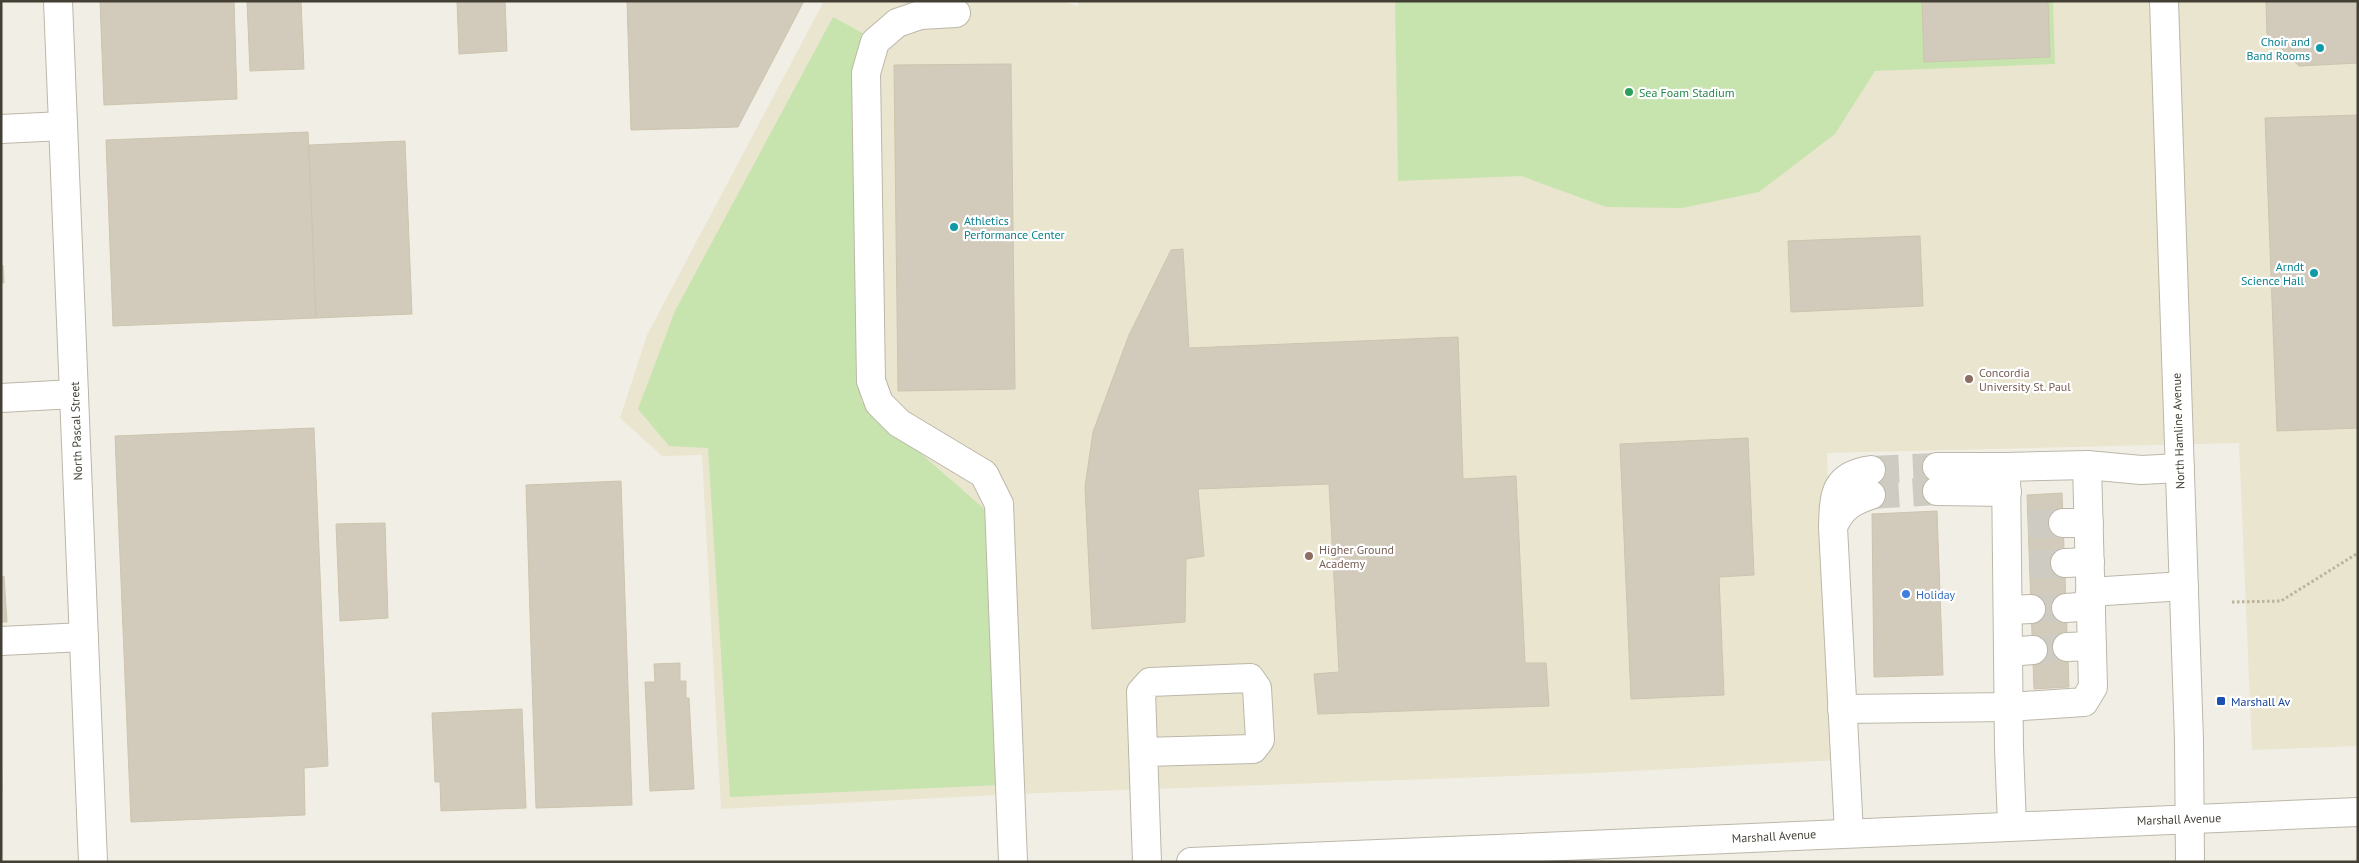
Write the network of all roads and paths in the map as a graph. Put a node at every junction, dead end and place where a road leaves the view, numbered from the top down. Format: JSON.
{"nodes":[{"id":1,"x":58,"y":1,"type":"edge"},
{"id":2,"x":2164,"y":1,"type":"edge"},
{"id":3,"x":956,"y":13,"type":"dead end"},
{"id":4,"x":63,"y":126,"type":"junction"},
{"id":5,"x":1,"y":129,"type":"edge"},
{"id":6,"x":74,"y":394,"type":"junction"},
{"id":7,"x":1,"y":398,"type":"edge"},
{"id":8,"x":2087,"y":465,"type":"junction"},
{"id":9,"x":2180,"y":468,"type":"junction"},
{"id":10,"x":1937,"y":479,"type":"tunnel mouth"},
{"id":11,"x":2006,"y":480,"type":"junction"},
{"id":12,"x":1871,"y":483,"type":"tunnel mouth"},
{"id":13,"x":2358,"y":553,"type":"edge"},
{"id":14,"x":2184,"y":586,"type":"junction"},
{"id":15,"x":2082,"y":602,"type":"junction"},
{"id":16,"x":2232,"y":602,"type":"dead end"},
{"id":17,"x":84,"y":637,"type":"junction"},
{"id":18,"x":1,"y":641,"type":"edge"},
{"id":19,"x":2009,"y":707,"type":"junction"},
{"id":20,"x":1842,"y":709,"type":"junction"},
{"id":21,"x":1143,"y":752,"type":"junction"},
{"id":22,"x":2358,"y":812,"type":"edge"},
{"id":23,"x":2189,"y":818,"type":"junction"},
{"id":24,"x":2012,"y":825,"type":"junction"},
{"id":25,"x":1849,"y":833,"type":"junction"},
{"id":26,"x":93,"y":862,"type":"edge"},
{"id":27,"x":1013,"y":862,"type":"edge"},
{"id":28,"x":1147,"y":862,"type":"edge"},
{"id":29,"x":1191,"y":862,"type":"edge"},
{"id":30,"x":2190,"y":862,"type":"edge"}],
"edges":[{"from":1,"to":4,"type":"street","name":"North Pascal Street"},
{"from":2,"to":9,"type":"street","name":"North Hamline Avenue"},
{"from":3,"to":27,"type":"street"},
{"from":4,"to":5,"type":"street"},
{"from":4,"to":6,"type":"street","name":"North Pascal Street"},
{"from":6,"to":7,"type":"street"},
{"from":6,"to":17,"type":"street","name":"North Pascal Street"},
{"from":8,"to":9,"type":"street"},
{"from":8,"to":11,"type":"street"},
{"from":8,"to":15,"type":"street"},
{"from":9,"to":14,"type":"street","name":"North Hamline Avenue"},
{"from":10,"to":11,"type":"street"},
{"from":11,"to":19,"type":"street"},
{"from":12,"to":20,"type":"street"},
{"from":13,"to":16,"type":"path"},
{"from":14,"to":15,"type":"street"},
{"from":14,"to":23,"type":"street","name":"North Hamline Avenue"},
{"from":15,"to":19,"type":"street"},
{"from":17,"to":18,"type":"street"},
{"from":17,"to":26,"type":"street","name":"North Pascal Street"},
{"from":19,"to":20,"type":"street"},
{"from":19,"to":24,"type":"street"},
{"from":20,"to":25,"type":"street"},
{"from":21,"to":21,"type":"street"},
{"from":21,"to":28,"type":"street"},
{"from":22,"to":23,"type":"street","name":"Marshall Avenue"},
{"from":23,"to":24,"type":"street","name":"Marshall Avenue"},
{"from":23,"to":30,"type":"street","name":"North Hamline Avenue"},
{"from":24,"to":25,"type":"street","name":"Marshall Avenue"},
{"from":25,"to":29,"type":"street","name":"Marshall Avenue"}]}
